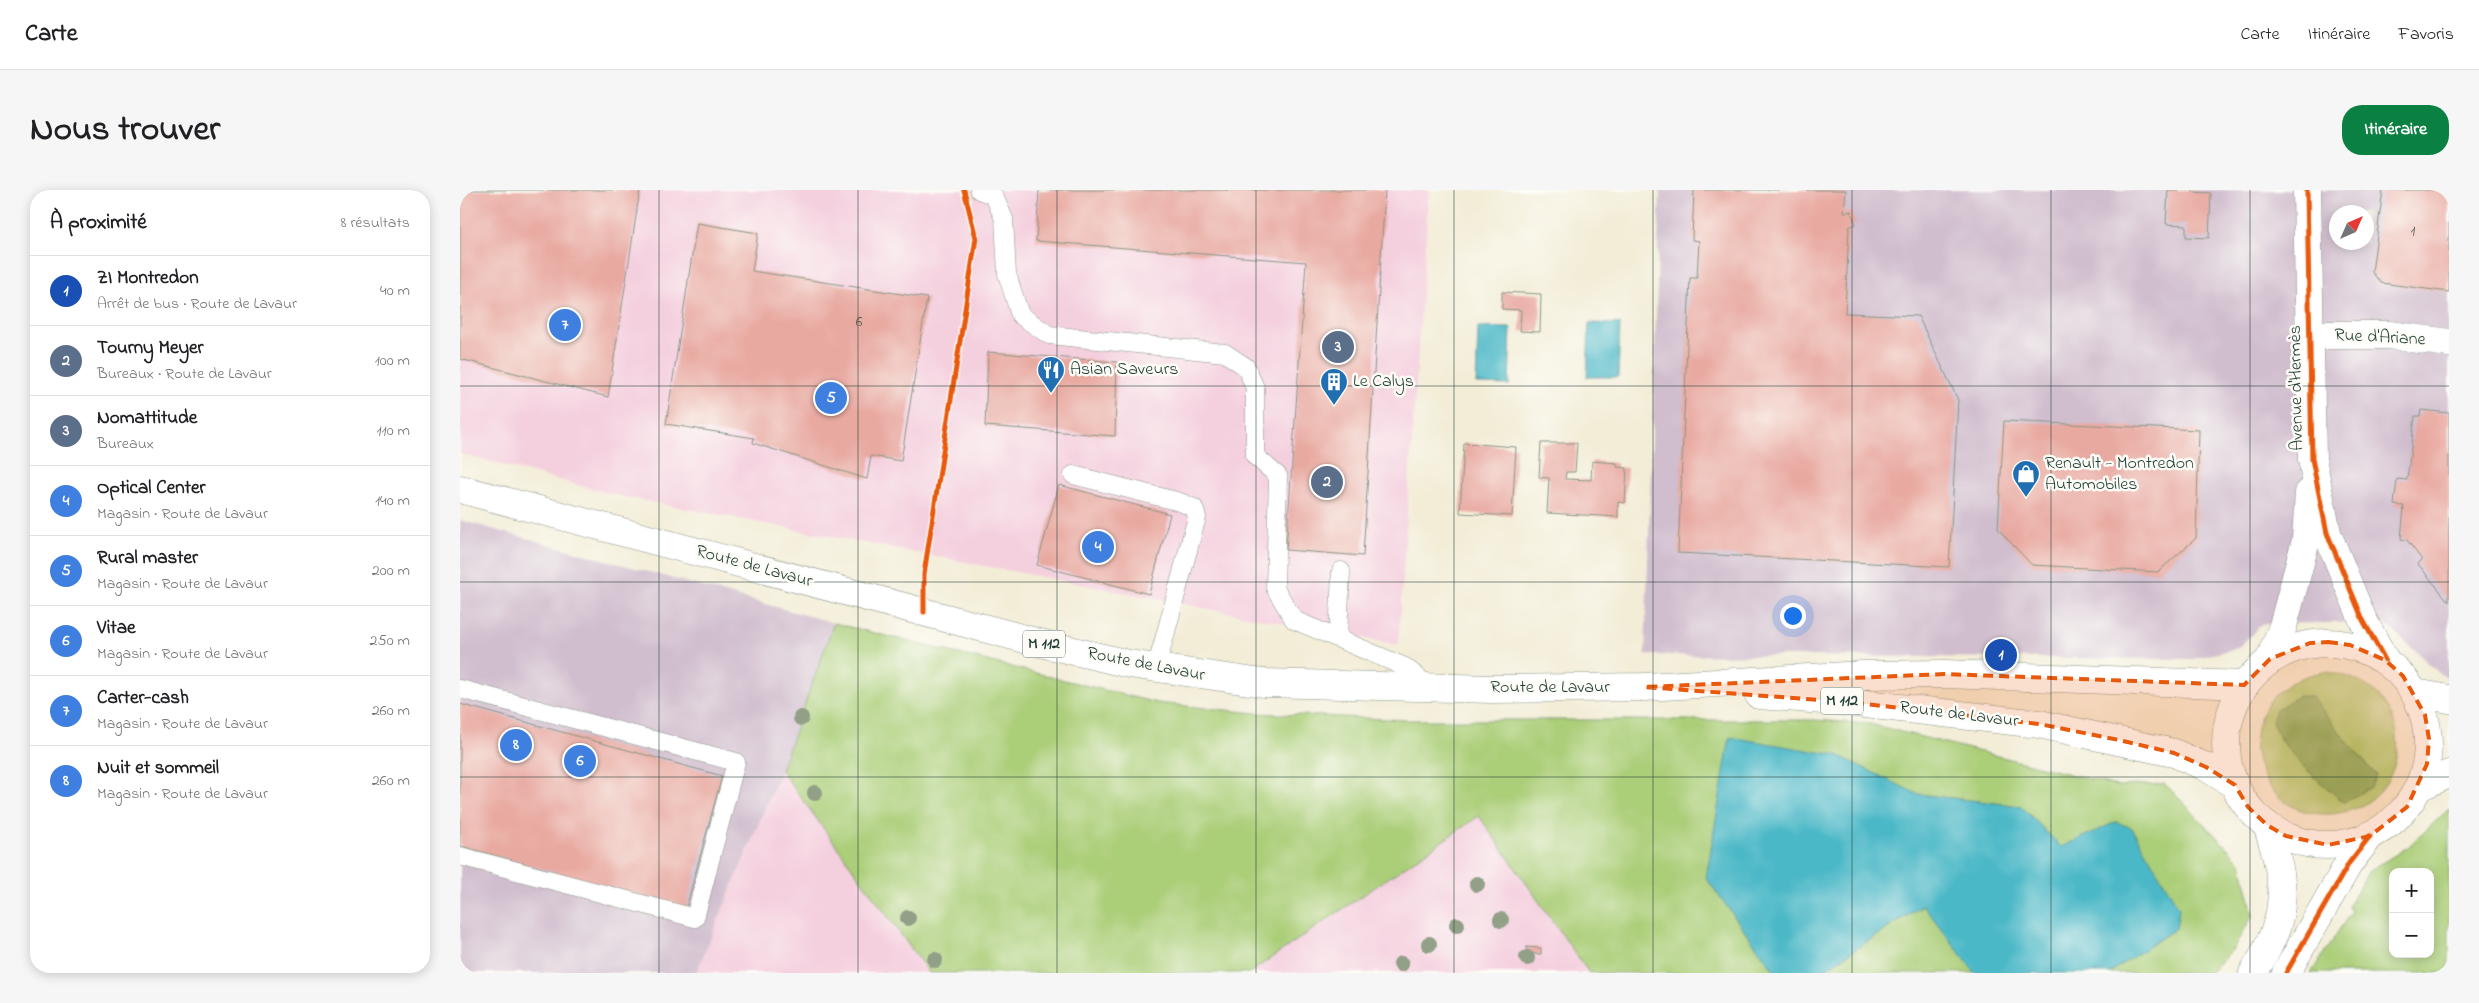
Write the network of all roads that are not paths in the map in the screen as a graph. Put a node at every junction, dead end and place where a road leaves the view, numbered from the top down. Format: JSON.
{"nodes":[{"id":1,"x":979,"y":190,"type":"edge"},
{"id":2,"x":2307,"y":190,"type":"edge"},
{"id":3,"x":2310,"y":335,"type":"junction"},
{"id":4,"x":2449,"y":343,"type":"edge"},
{"id":5,"x":2312,"y":459,"type":"junction"},
{"id":6,"x":1073,"y":475,"type":"dead end"},
{"id":7,"x":460,"y":489,"type":"edge"},
{"id":8,"x":1341,"y":572,"type":"dead end"},
{"id":9,"x":1338,"y":638,"type":"junction"},
{"id":10,"x":2270,"y":659,"type":"junction"},
{"id":11,"x":2385,"y":660,"type":"junction"},
{"id":12,"x":1156,"y":669,"type":"junction"},
{"id":13,"x":2244,"y":685,"type":"junction"},
{"id":14,"x":1430,"y":687,"type":"junction"},
{"id":15,"x":1644,"y":687,"type":"junction"},
{"id":16,"x":460,"y":689,"type":"edge"},
{"id":17,"x":2415,"y":693,"type":"junction"},
{"id":18,"x":2449,"y":699,"type":"edge"},
{"id":19,"x":2449,"y":774,"type":"edge"},
{"id":20,"x":2235,"y":785,"type":"junction"},
{"id":21,"x":2419,"y":787,"type":"junction"},
{"id":22,"x":2267,"y":825,"type":"junction"},
{"id":23,"x":2370,"y":836,"type":"junction"},
{"id":24,"x":460,"y":856,"type":"edge"},
{"id":25,"x":2252,"y":973,"type":"edge"},
{"id":26,"x":2286,"y":973,"type":"edge"}],
"edges":[{"from":1,"to":9,"type":"lane"},
{"from":2,"to":3,"type":"main road","name":"Avenue d'Hermès"},
{"from":3,"to":4,"type":"main road","name":"Rue d'Ariane"},
{"from":3,"to":5,"type":"main road","name":"Avenue d'Hermès"},
{"from":5,"to":10,"type":"main road","name":"Avenue d'Hermès"},
{"from":5,"to":11,"type":"main road","name":"Avenue d'Hermès"},
{"from":6,"to":12,"type":"lane"},
{"from":7,"to":12,"type":"main road","name":"Route de Lavaur","number":"M 112"},
{"from":8,"to":9,"type":"lane"},
{"from":9,"to":14,"type":"lane"},
{"from":10,"to":11,"type":"main road"},
{"from":10,"to":13,"type":"main road"},
{"from":11,"to":17,"type":"main road"},
{"from":12,"to":14,"type":"main road","name":"Route de Lavaur","number":"M 112"},
{"from":13,"to":15,"type":"main road","name":"Route de Lavaur","number":"M 112"},
{"from":13,"to":20,"type":"main road"},
{"from":14,"to":15,"type":"main road","name":"Route de Lavaur","number":"M 112"},
{"from":15,"to":20,"type":"main road","name":"Route de Lavaur","number":"M 112"},
{"from":16,"to":24,"type":"lane"},
{"from":17,"to":18,"type":"main road"},
{"from":17,"to":21,"type":"main road"},
{"from":19,"to":21,"type":"main road"},
{"from":20,"to":22,"type":"main road"},
{"from":21,"to":23,"type":"main road"},
{"from":22,"to":23,"type":"main road"},
{"from":22,"to":25,"type":"main road"},
{"from":23,"to":26,"type":"main road"}]}
